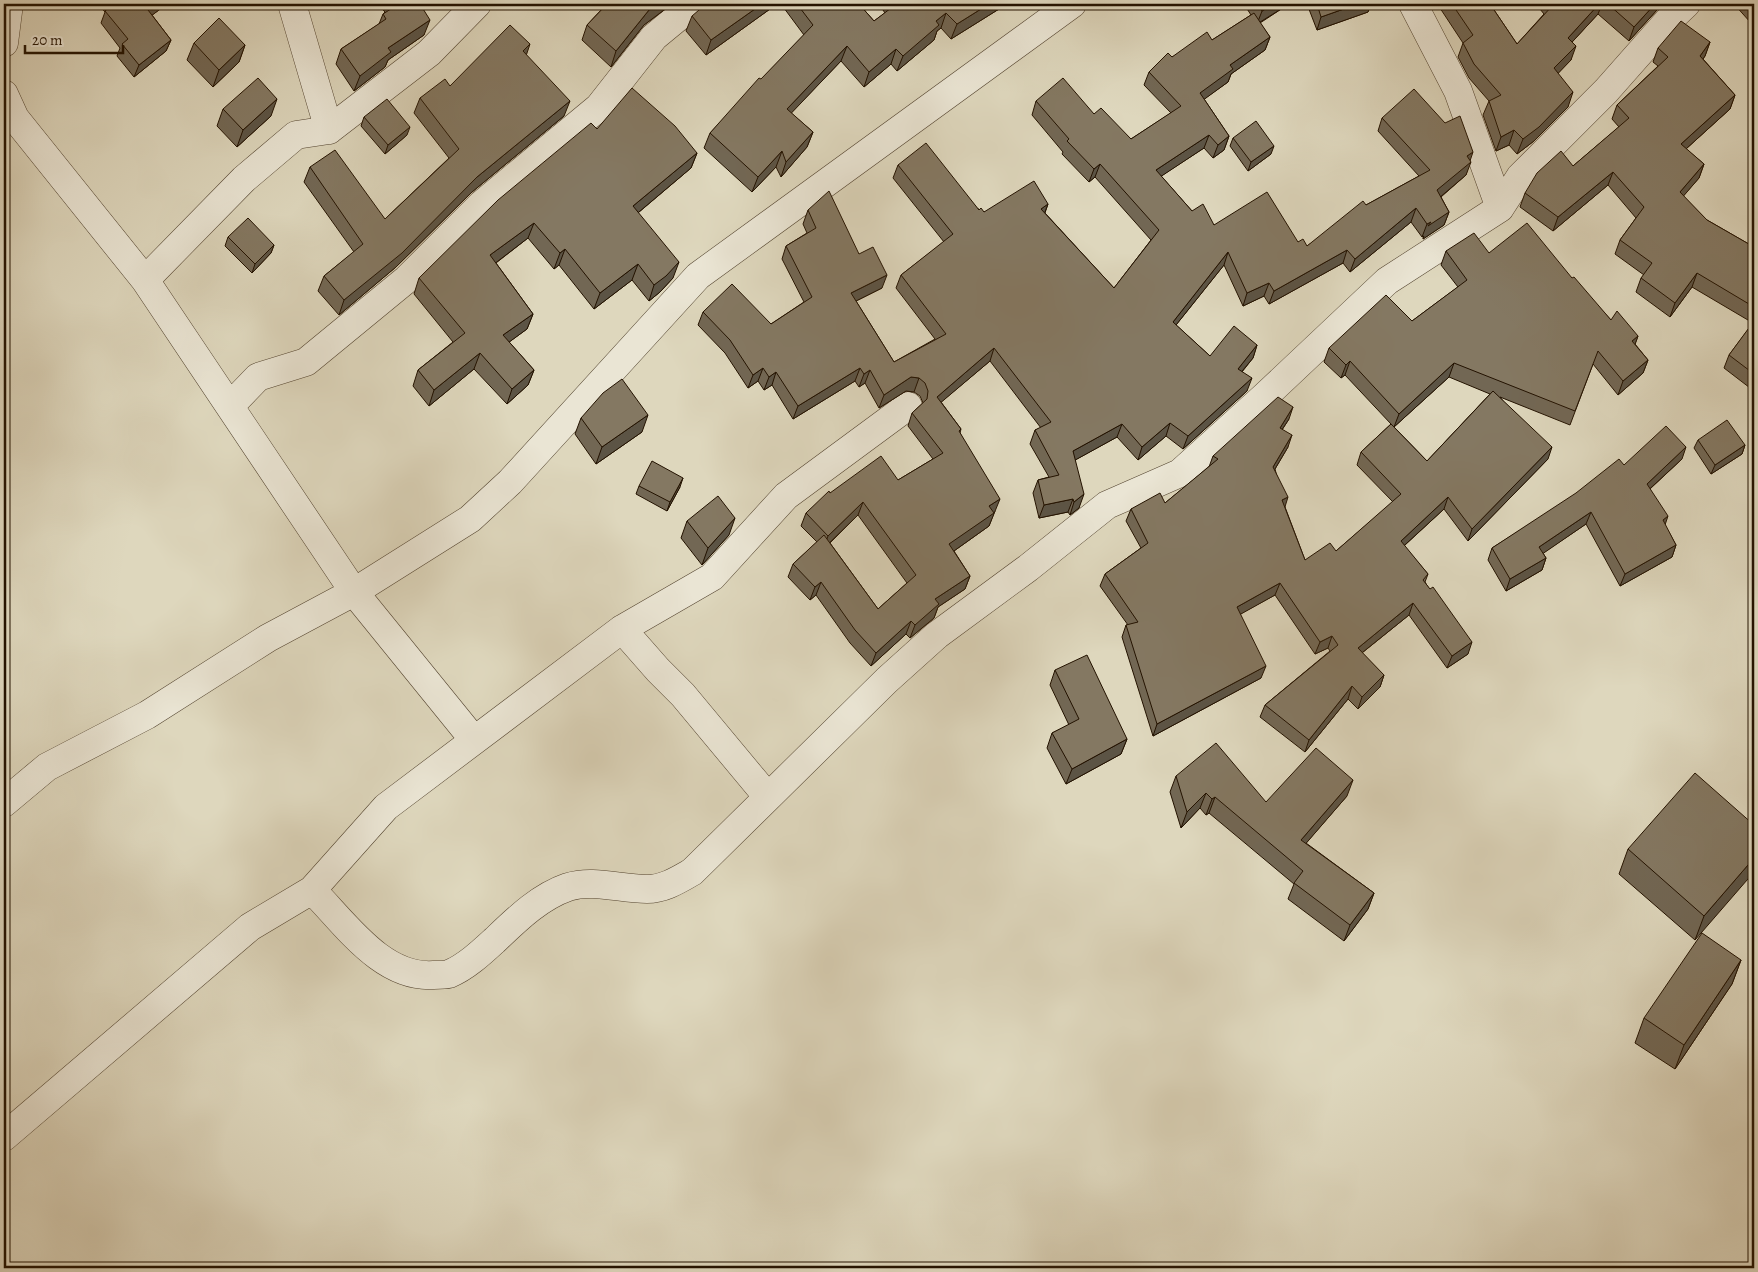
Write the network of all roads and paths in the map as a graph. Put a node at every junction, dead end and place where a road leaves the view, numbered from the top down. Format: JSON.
{"nodes":[{"id":1,"x":9,"y":4,"type":"edge"},
{"id":2,"x":292,"y":4,"type":"edge"},
{"id":3,"x":477,"y":4,"type":"edge"},
{"id":4,"x":694,"y":4,"type":"edge"},
{"id":5,"x":1072,"y":4,"type":"edge"},
{"id":6,"x":1413,"y":4,"type":"edge"},
{"id":7,"x":1686,"y":4,"type":"edge"},
{"id":8,"x":4,"y":43,"type":"edge"},
{"id":9,"x":4,"y":94,"type":"edge"},
{"id":10,"x":329,"y":130,"type":"junction"},
{"id":11,"x":1500,"y":208,"type":"junction"},
{"id":12,"x":145,"y":280,"type":"junction"},
{"id":13,"x":230,"y":406,"type":"junction"},
{"id":14,"x":908,"y":406,"type":"dead end"},
{"id":15,"x":354,"y":592,"type":"junction"},
{"id":16,"x":622,"y":629,"type":"junction"},
{"id":17,"x":474,"y":740,"type":"junction"},
{"id":18,"x":767,"y":796,"type":"junction"},
{"id":19,"x":4,"y":803,"type":"edge"},
{"id":20,"x":312,"y":890,"type":"junction"},
{"id":21,"x":4,"y":1137,"type":"edge"}],
"edges":[{"from":1,"to":8,"type":"street"},
{"from":2,"to":10,"type":"street"},
{"from":3,"to":10,"type":"street"},
{"from":4,"to":13,"type":"street"},
{"from":5,"to":15,"type":"street"},
{"from":6,"to":11,"type":"street"},
{"from":7,"to":11,"type":"street"},
{"from":9,"to":12,"type":"street"},
{"from":10,"to":12,"type":"street"},
{"from":11,"to":18,"type":"street"},
{"from":12,"to":13,"type":"street"},
{"from":13,"to":15,"type":"street"},
{"from":14,"to":16,"type":"street"},
{"from":15,"to":17,"type":"street"},
{"from":15,"to":19,"type":"street"},
{"from":16,"to":17,"type":"street"},
{"from":16,"to":18,"type":"street"},
{"from":17,"to":20,"type":"street"},
{"from":18,"to":20,"type":"street"},
{"from":20,"to":21,"type":"street"}]}
